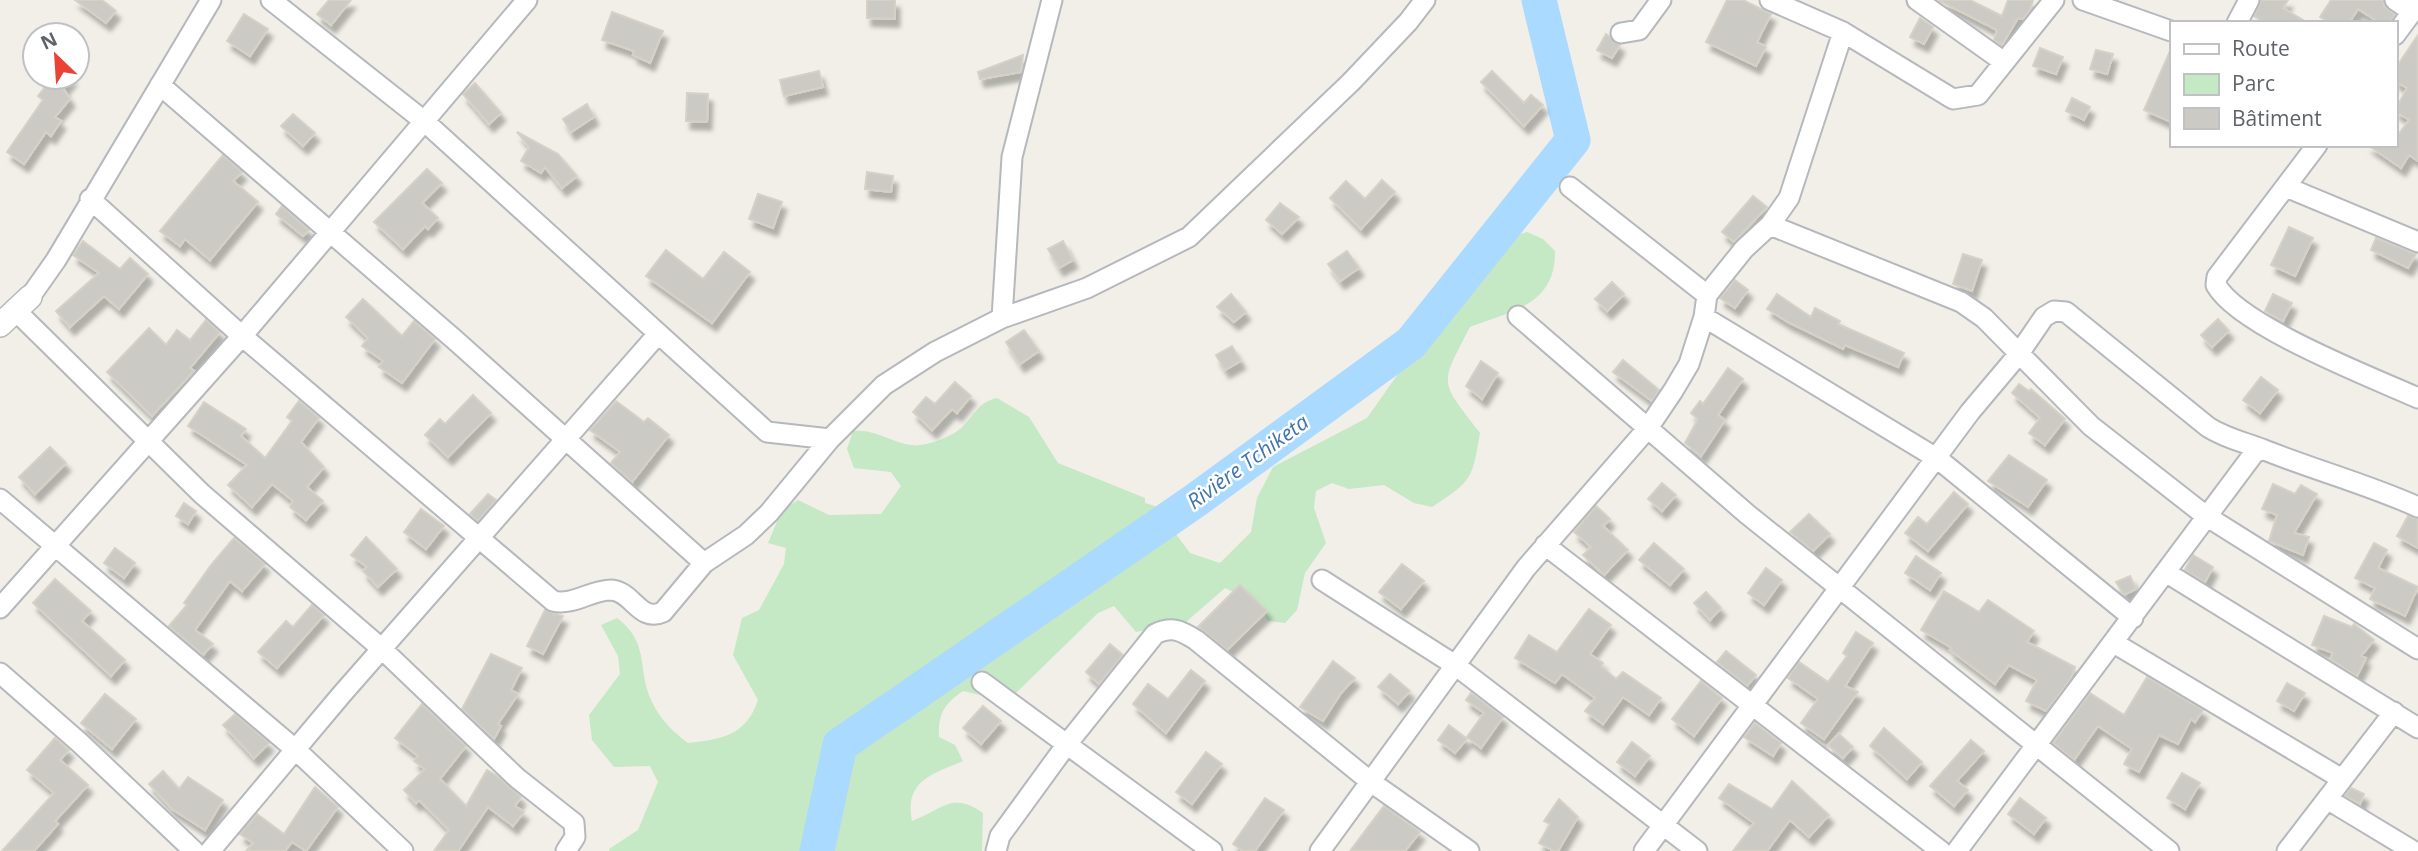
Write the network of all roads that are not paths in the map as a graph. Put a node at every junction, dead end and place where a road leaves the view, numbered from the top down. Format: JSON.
{"nodes":[{"id":1,"x":211,"y":0,"type":"edge"},
{"id":2,"x":271,"y":0,"type":"edge"},
{"id":3,"x":527,"y":0,"type":"edge"},
{"id":4,"x":1052,"y":0,"type":"edge"},
{"id":5,"x":1424,"y":0,"type":"edge"},
{"id":6,"x":1661,"y":0,"type":"edge"},
{"id":7,"x":1770,"y":0,"type":"edge"},
{"id":8,"x":2054,"y":0,"type":"edge"},
{"id":9,"x":2082,"y":0,"type":"edge"},
{"id":10,"x":2249,"y":0,"type":"edge"},
{"id":11,"x":2395,"y":0,"type":"edge"},
{"id":12,"x":1917,"y":1,"type":"edge"},
{"id":13,"x":2104,"y":3,"type":"edge"},
{"id":14,"x":2415,"y":8,"type":"edge"},
{"id":15,"x":2238,"y":21,"type":"edge"},
{"id":16,"x":2170,"y":31,"type":"edge"},
{"id":17,"x":1843,"y":32,"type":"junction"},
{"id":18,"x":2397,"y":32,"type":"edge"},
{"id":19,"x":1621,"y":33,"type":"dead end"},
{"id":20,"x":2004,"y":62,"type":"junction"},
{"id":21,"x":160,"y":85,"type":"junction"},
{"id":22,"x":424,"y":121,"type":"junction"},
{"id":23,"x":2315,"y":147,"type":"edge"},
{"id":24,"x":1570,"y":187,"type":"dead end"},
{"id":25,"x":2286,"y":187,"type":"junction"},
{"id":26,"x":90,"y":199,"type":"junction"},
{"id":27,"x":1770,"y":225,"type":"junction"},
{"id":28,"x":330,"y":232,"type":"junction"},
{"id":29,"x":2418,"y":242,"type":"edge"},
{"id":30,"x":1707,"y":295,"type":"junction"},
{"id":31,"x":15,"y":311,"type":"edge"},
{"id":32,"x":1518,"y":316,"type":"dead end"},
{"id":33,"x":1704,"y":317,"type":"junction"},
{"id":34,"x":1002,"y":318,"type":"junction"},
{"id":35,"x":658,"y":334,"type":"junction"},
{"id":36,"x":242,"y":336,"type":"junction"},
{"id":37,"x":2018,"y":355,"type":"junction"},
{"id":38,"x":2418,"y":398,"type":"edge"},
{"id":39,"x":1648,"y":428,"type":"junction"},
{"id":40,"x":150,"y":439,"type":"junction"},
{"id":41,"x":831,"y":439,"type":"junction"},
{"id":42,"x":565,"y":442,"type":"junction"},
{"id":43,"x":2258,"y":448,"type":"junction"},
{"id":44,"x":1938,"y":459,"type":"junction"},
{"id":45,"x":0,"y":499,"type":"edge"},
{"id":46,"x":2418,"y":506,"type":"edge"},
{"id":47,"x":2206,"y":516,"type":"junction"},
{"id":48,"x":481,"y":537,"type":"junction"},
{"id":49,"x":1545,"y":545,"type":"junction"},
{"id":50,"x":54,"y":548,"type":"junction"},
{"id":51,"x":704,"y":562,"type":"junction"},
{"id":52,"x":2167,"y":572,"type":"junction"},
{"id":53,"x":1322,"y":580,"type":"dead end"},
{"id":54,"x":1839,"y":590,"type":"junction"},
{"id":55,"x":0,"y":608,"type":"edge"},
{"id":56,"x":2133,"y":618,"type":"junction"},
{"id":57,"x":2114,"y":643,"type":"junction"},
{"id":58,"x":382,"y":649,"type":"junction"},
{"id":59,"x":2418,"y":649,"type":"edge"},
{"id":60,"x":1455,"y":665,"type":"junction"},
{"id":61,"x":0,"y":673,"type":"edge"},
{"id":62,"x":982,"y":682,"type":"dead end"},
{"id":63,"x":1752,"y":706,"type":"junction"},
{"id":64,"x":2394,"y":712,"type":"junction"},
{"id":65,"x":2418,"y":728,"type":"edge"},
{"id":66,"x":1067,"y":744,"type":"junction"},
{"id":67,"x":2035,"y":747,"type":"junction"},
{"id":68,"x":296,"y":750,"type":"junction"},
{"id":69,"x":2342,"y":779,"type":"junction"},
{"id":70,"x":1371,"y":782,"type":"junction"},
{"id":71,"x":2327,"y":799,"type":"junction"},
{"id":72,"x":1663,"y":825,"type":"junction"},
{"id":73,"x":194,"y":851,"type":"edge"},
{"id":74,"x":210,"y":851,"type":"edge"},
{"id":75,"x":403,"y":851,"type":"edge"},
{"id":76,"x":566,"y":851,"type":"edge"},
{"id":77,"x":996,"y":851,"type":"edge"},
{"id":78,"x":1212,"y":851,"type":"edge"},
{"id":79,"x":1320,"y":851,"type":"edge"},
{"id":80,"x":1469,"y":851,"type":"edge"},
{"id":81,"x":1644,"y":851,"type":"edge"},
{"id":82,"x":1697,"y":851,"type":"edge"},
{"id":83,"x":1941,"y":851,"type":"edge"},
{"id":84,"x":1956,"y":851,"type":"edge"},
{"id":85,"x":2169,"y":851,"type":"edge"},
{"id":86,"x":2287,"y":851,"type":"edge"},
{"id":87,"x":2413,"y":851,"type":"edge"}],
"edges":[{"from":1,"to":21,"type":"street"},
{"from":2,"to":22,"type":"street"},
{"from":3,"to":22,"type":"street"},
{"from":4,"to":34,"type":"street"},
{"from":5,"to":34,"type":"street"},
{"from":6,"to":19,"type":"street"},
{"from":7,"to":17,"type":"street"},
{"from":8,"to":20,"type":"street"},
{"from":9,"to":13,"type":"street"},
{"from":10,"to":15,"type":"street"},
{"from":11,"to":14,"type":"street"},
{"from":12,"to":20,"type":"street"},
{"from":13,"to":16,"type":"street"},
{"from":14,"to":18,"type":"street"},
{"from":17,"to":20,"type":"street"},
{"from":17,"to":27,"type":"street"},
{"from":21,"to":26,"type":"street"},
{"from":21,"to":28,"type":"street"},
{"from":22,"to":28,"type":"street"},
{"from":22,"to":35,"type":"street"},
{"from":23,"to":25,"type":"street"},
{"from":24,"to":30,"type":"street"},
{"from":25,"to":29,"type":"street"},
{"from":25,"to":38,"type":"street"},
{"from":26,"to":31,"type":"street"},
{"from":26,"to":36,"type":"street"},
{"from":27,"to":30,"type":"street"},
{"from":27,"to":37,"type":"street"},
{"from":28,"to":36,"type":"street"},
{"from":28,"to":42,"type":"street"},
{"from":30,"to":33,"type":"street"},
{"from":31,"to":40,"type":"street"},
{"from":32,"to":39,"type":"street"},
{"from":33,"to":39,"type":"street"},
{"from":33,"to":44,"type":"street"},
{"from":34,"to":41,"type":"street"},
{"from":35,"to":41,"type":"street"},
{"from":35,"to":42,"type":"street"},
{"from":36,"to":40,"type":"street"},
{"from":36,"to":48,"type":"street"},
{"from":37,"to":43,"type":"street"},
{"from":37,"to":44,"type":"street"},
{"from":37,"to":47,"type":"street"},
{"from":39,"to":49,"type":"street"},
{"from":39,"to":54,"type":"street"},
{"from":40,"to":50,"type":"street"},
{"from":40,"to":58,"type":"street"},
{"from":41,"to":51,"type":"street"},
{"from":42,"to":48,"type":"street"},
{"from":42,"to":51,"type":"street"},
{"from":43,"to":46,"type":"street"},
{"from":43,"to":47,"type":"street"},
{"from":44,"to":54,"type":"street"},
{"from":44,"to":56,"type":"street"},
{"from":45,"to":50,"type":"street"},
{"from":47,"to":52,"type":"street"},
{"from":47,"to":59,"type":"street"},
{"from":48,"to":51,"type":"street"},
{"from":48,"to":58,"type":"street"},
{"from":49,"to":60,"type":"street"},
{"from":49,"to":63,"type":"street"},
{"from":50,"to":55,"type":"street"},
{"from":50,"to":68,"type":"street"},
{"from":52,"to":56,"type":"street"},
{"from":52,"to":64,"type":"street"},
{"from":53,"to":60,"type":"street"},
{"from":54,"to":63,"type":"street"},
{"from":54,"to":67,"type":"street"},
{"from":56,"to":57,"type":"street"},
{"from":57,"to":67,"type":"street"},
{"from":57,"to":69,"type":"street"},
{"from":58,"to":68,"type":"street"},
{"from":58,"to":76,"type":"street"},
{"from":60,"to":70,"type":"street"},
{"from":60,"to":72,"type":"street"},
{"from":61,"to":73,"type":"street"},
{"from":62,"to":66,"type":"street"},
{"from":63,"to":72,"type":"street"},
{"from":63,"to":83,"type":"street"},
{"from":64,"to":65,"type":"street"},
{"from":64,"to":69,"type":"street"},
{"from":66,"to":70,"type":"street"},
{"from":66,"to":77,"type":"street"},
{"from":66,"to":78,"type":"street"},
{"from":67,"to":84,"type":"street"},
{"from":67,"to":85,"type":"street"},
{"from":68,"to":74,"type":"street"},
{"from":68,"to":75,"type":"street"},
{"from":69,"to":71,"type":"street"},
{"from":70,"to":79,"type":"street"},
{"from":70,"to":80,"type":"street"},
{"from":71,"to":86,"type":"street"},
{"from":71,"to":87,"type":"street"},
{"from":72,"to":81,"type":"street"},
{"from":72,"to":82,"type":"street"}]}
